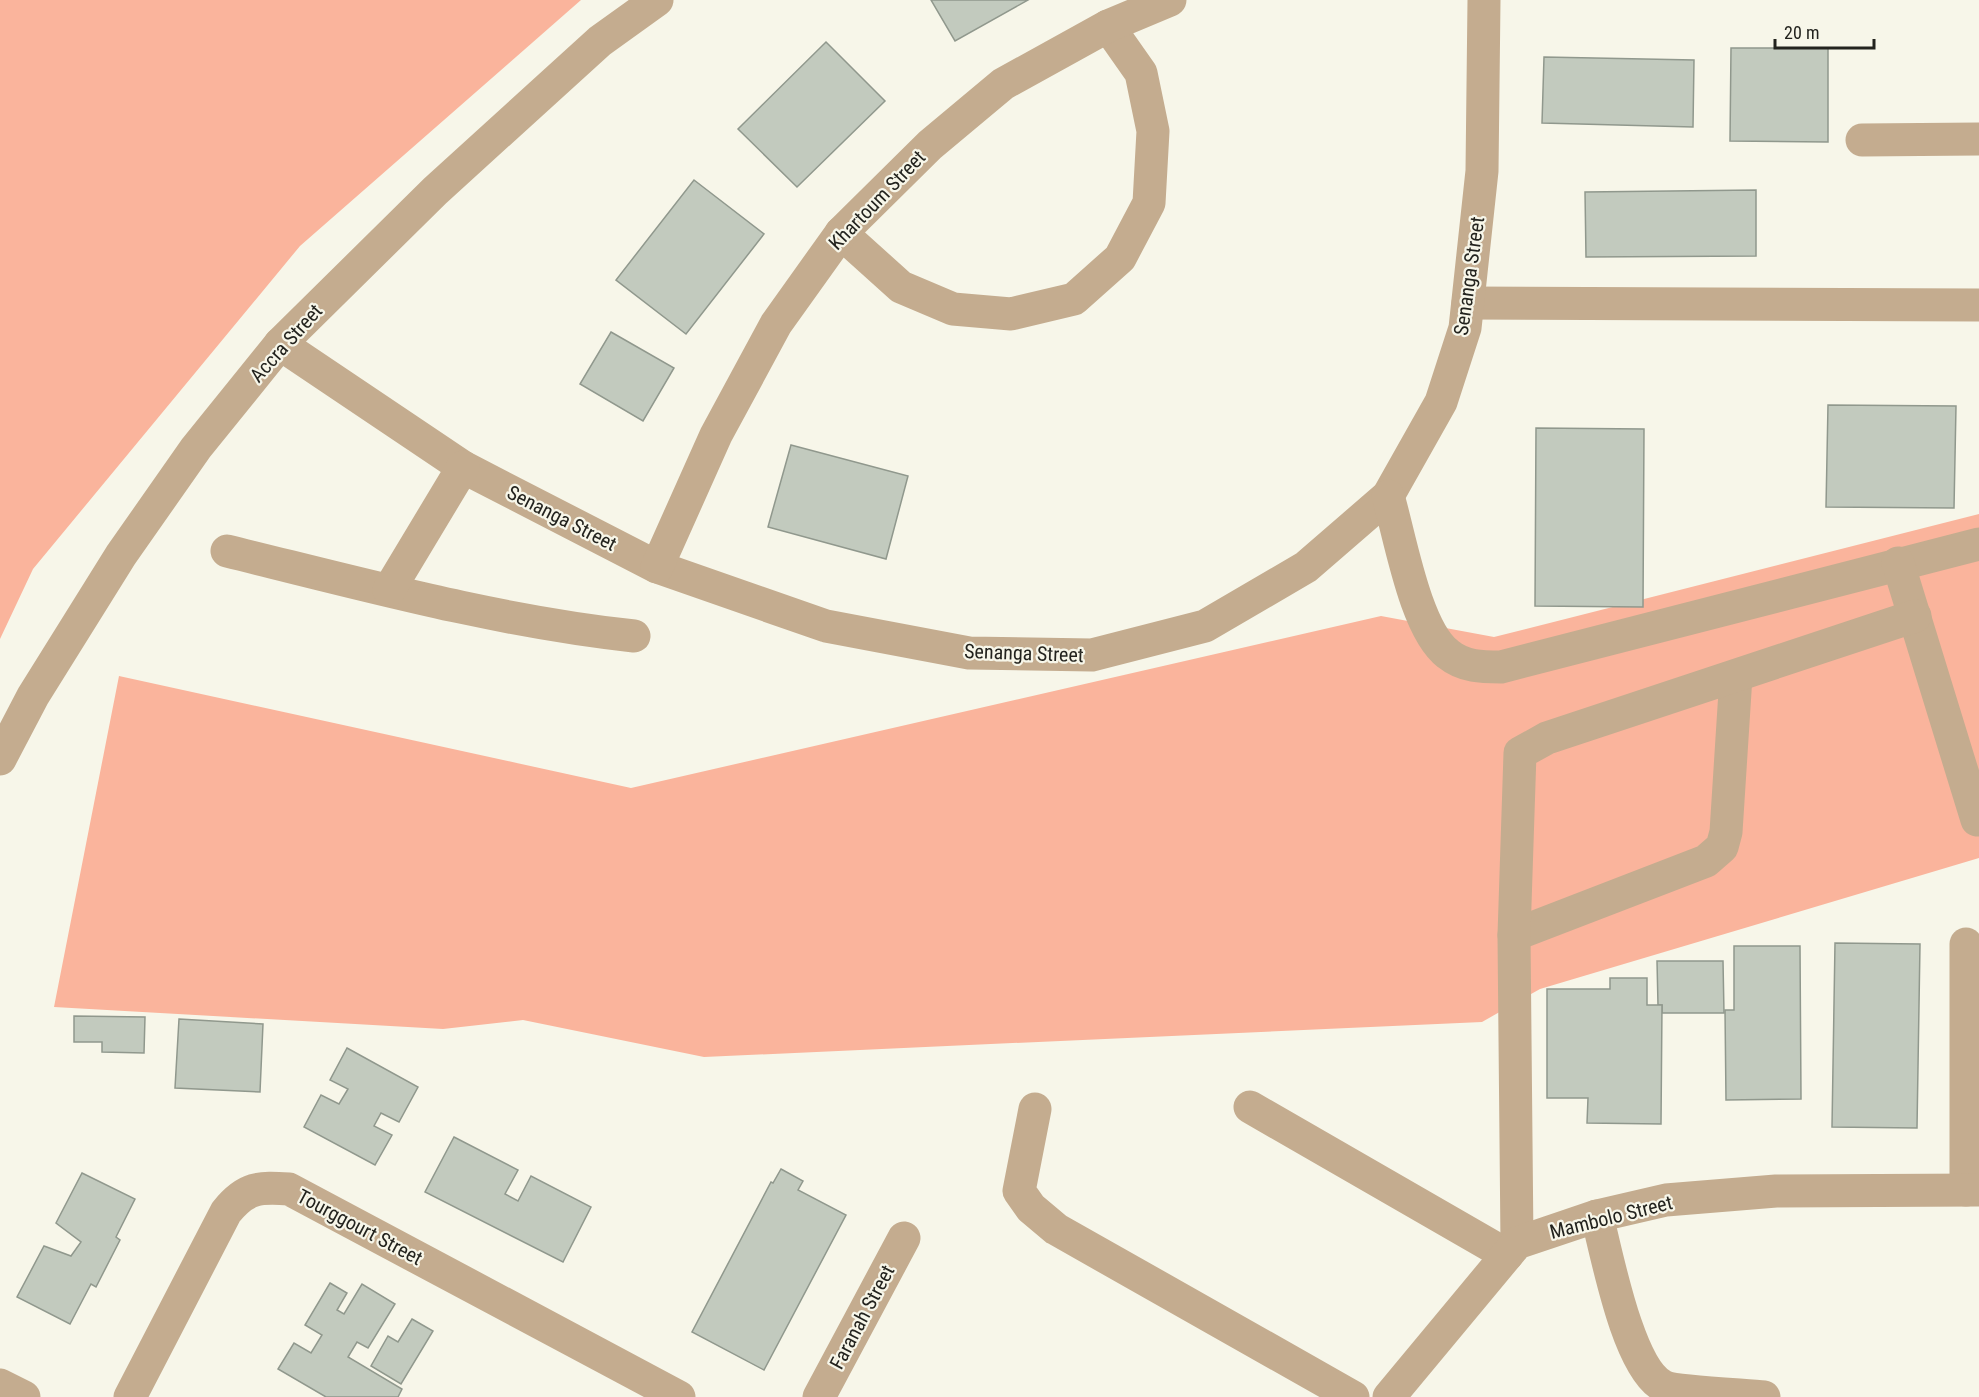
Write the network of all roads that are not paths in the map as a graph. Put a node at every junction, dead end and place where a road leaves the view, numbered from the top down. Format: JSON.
{"nodes":[{"id":1,"x":657,"y":0,"type":"edge"},
{"id":2,"x":1170,"y":0,"type":"edge"},
{"id":3,"x":1484,"y":0,"type":"edge"},
{"id":4,"x":1108,"y":26,"type":"junction"},
{"id":5,"x":1979,"y":139,"type":"edge"},
{"id":6,"x":1862,"y":140,"type":"dead end"},
{"id":7,"x":841,"y":233,"type":"junction"},
{"id":8,"x":1468,"y":303,"type":"junction"},
{"id":9,"x":1979,"y":305,"type":"edge"},
{"id":10,"x":280,"y":344,"type":"junction"},
{"id":11,"x":463,"y":467,"type":"junction"},
{"id":12,"x":1388,"y":496,"type":"junction"},
{"id":13,"x":1979,"y":544,"type":"edge"},
{"id":14,"x":227,"y":551,"type":"dead end"},
{"id":15,"x":1898,"y":563,"type":"junction"},
{"id":16,"x":657,"y":567,"type":"junction"},
{"id":17,"x":389,"y":590,"type":"junction"},
{"id":18,"x":1914,"y":616,"type":"junction"},
{"id":19,"x":634,"y":636,"type":"dead end"},
{"id":20,"x":1736,"y":675,"type":"junction"},
{"id":21,"x":0,"y":759,"type":"edge"},
{"id":22,"x":1977,"y":820,"type":"dead end"},
{"id":23,"x":1515,"y":935,"type":"junction"},
{"id":24,"x":1966,"y":944,"type":"dead end"},
{"id":25,"x":1250,"y":1107,"type":"dead end"},
{"id":26,"x":1035,"y":1108,"type":"dead end"},
{"id":27,"x":1972,"y":1190,"type":"edge"},
{"id":28,"x":1597,"y":1216,"type":"junction"},
{"id":29,"x":904,"y":1238,"type":"dead end"},
{"id":30,"x":1512,"y":1249,"type":"junction"},
{"id":31,"x":0,"y":1385,"type":"edge"},
{"id":32,"x":24,"y":1397,"type":"edge"},
{"id":33,"x":130,"y":1397,"type":"edge"},
{"id":34,"x":679,"y":1397,"type":"edge"},
{"id":35,"x":819,"y":1397,"type":"edge"},
{"id":36,"x":1353,"y":1397,"type":"edge"},
{"id":37,"x":1389,"y":1397,"type":"edge"},
{"id":38,"x":1764,"y":1397,"type":"edge"}],
"edges":[{"from":1,"to":10,"type":"street","name":"Accra Street"},
{"from":2,"to":4,"type":"street","name":"Khartoum Street"},
{"from":3,"to":8,"type":"street","name":"Senanga Street"},
{"from":4,"to":7,"type":"street","name":"Khartoum Street"},
{"from":4,"to":7,"type":"street"},
{"from":5,"to":6,"type":"street"},
{"from":7,"to":16,"type":"street","name":"Khartoum Street"},
{"from":8,"to":9,"type":"street"},
{"from":8,"to":12,"type":"street","name":"Senanga Street"},
{"from":10,"to":11,"type":"street","name":"Senanga Street"},
{"from":10,"to":21,"type":"street","name":"Accra Street"},
{"from":11,"to":16,"type":"street","name":"Senanga Street"},
{"from":11,"to":17,"type":"street"},
{"from":12,"to":15,"type":"street"},
{"from":12,"to":16,"type":"street","name":"Senanga Street"},
{"from":13,"to":15,"type":"street"},
{"from":14,"to":17,"type":"street"},
{"from":15,"to":18,"type":"street"},
{"from":17,"to":19,"type":"street"},
{"from":18,"to":20,"type":"street"},
{"from":18,"to":22,"type":"street"},
{"from":20,"to":23,"type":"street"},
{"from":20,"to":23,"type":"street"},
{"from":23,"to":30,"type":"street"},
{"from":24,"to":27,"type":"street"},
{"from":25,"to":30,"type":"street"},
{"from":26,"to":36,"type":"street"},
{"from":27,"to":28,"type":"street","name":"Mambolo Street"},
{"from":28,"to":30,"type":"street","name":"Mambolo Street"},
{"from":28,"to":38,"type":"street"},
{"from":29,"to":35,"type":"street","name":"Faranah Street"},
{"from":30,"to":37,"type":"street"},
{"from":31,"to":32,"type":"street"},
{"from":33,"to":34,"type":"street","name":"Tourggourt Street"}]}
